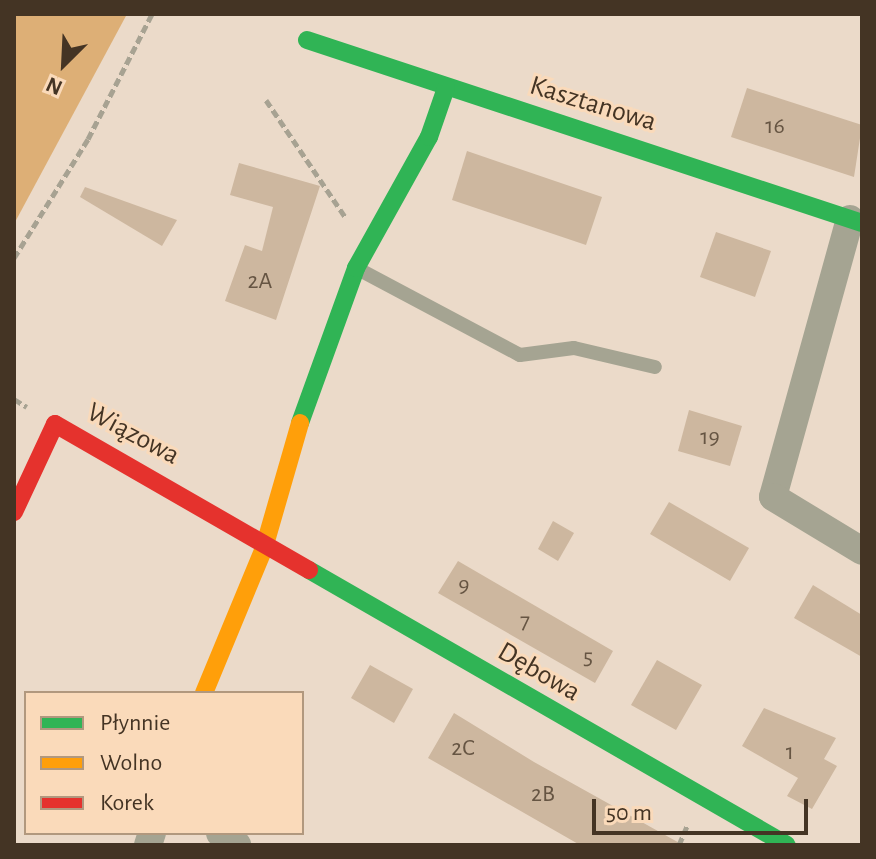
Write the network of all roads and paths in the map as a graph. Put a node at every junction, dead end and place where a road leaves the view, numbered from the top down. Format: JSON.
{"nodes":[{"id":1,"x":152,"y":14,"type":"edge"},
{"id":2,"x":307,"y":40,"type":"dead end"},
{"id":3,"x":446,"y":88,"type":"junction"},
{"id":4,"x":266,"y":100,"type":"dead end"},
{"id":5,"x":856,"y":221,"type":"edge"},
{"id":6,"x":370,"y":241,"type":"junction"},
{"id":7,"x":14,"y":258,"type":"edge"},
{"id":8,"x":356,"y":268,"type":"junction"},
{"id":9,"x":655,"y":367,"type":"dead end"},
{"id":10,"x":14,"y":512,"type":"edge"},
{"id":11,"x":264,"y":548,"type":"junction"},
{"id":12,"x":862,"y":551,"type":"edge"},
{"id":13,"x":205,"y":691,"type":"edge"},
{"id":14,"x":787,"y":845,"type":"edge"}],
"edges":[{"from":1,"to":7,"type":"path"},
{"from":2,"to":3,"type":"street","name":"Kasztanowa"},
{"from":3,"to":5,"type":"street","name":"Kasztanowa"},
{"from":3,"to":6,"type":"street"},
{"from":4,"to":6,"type":"path"},
{"from":5,"to":12,"type":"street"},
{"from":6,"to":8,"type":"street"},
{"from":8,"to":9,"type":"lane"},
{"from":8,"to":11,"type":"street"},
{"from":10,"to":11,"type":"street","name":"Wiązowa"},
{"from":11,"to":13,"type":"street"},
{"from":11,"to":14,"type":"street","name":"Dębowa"}]}
